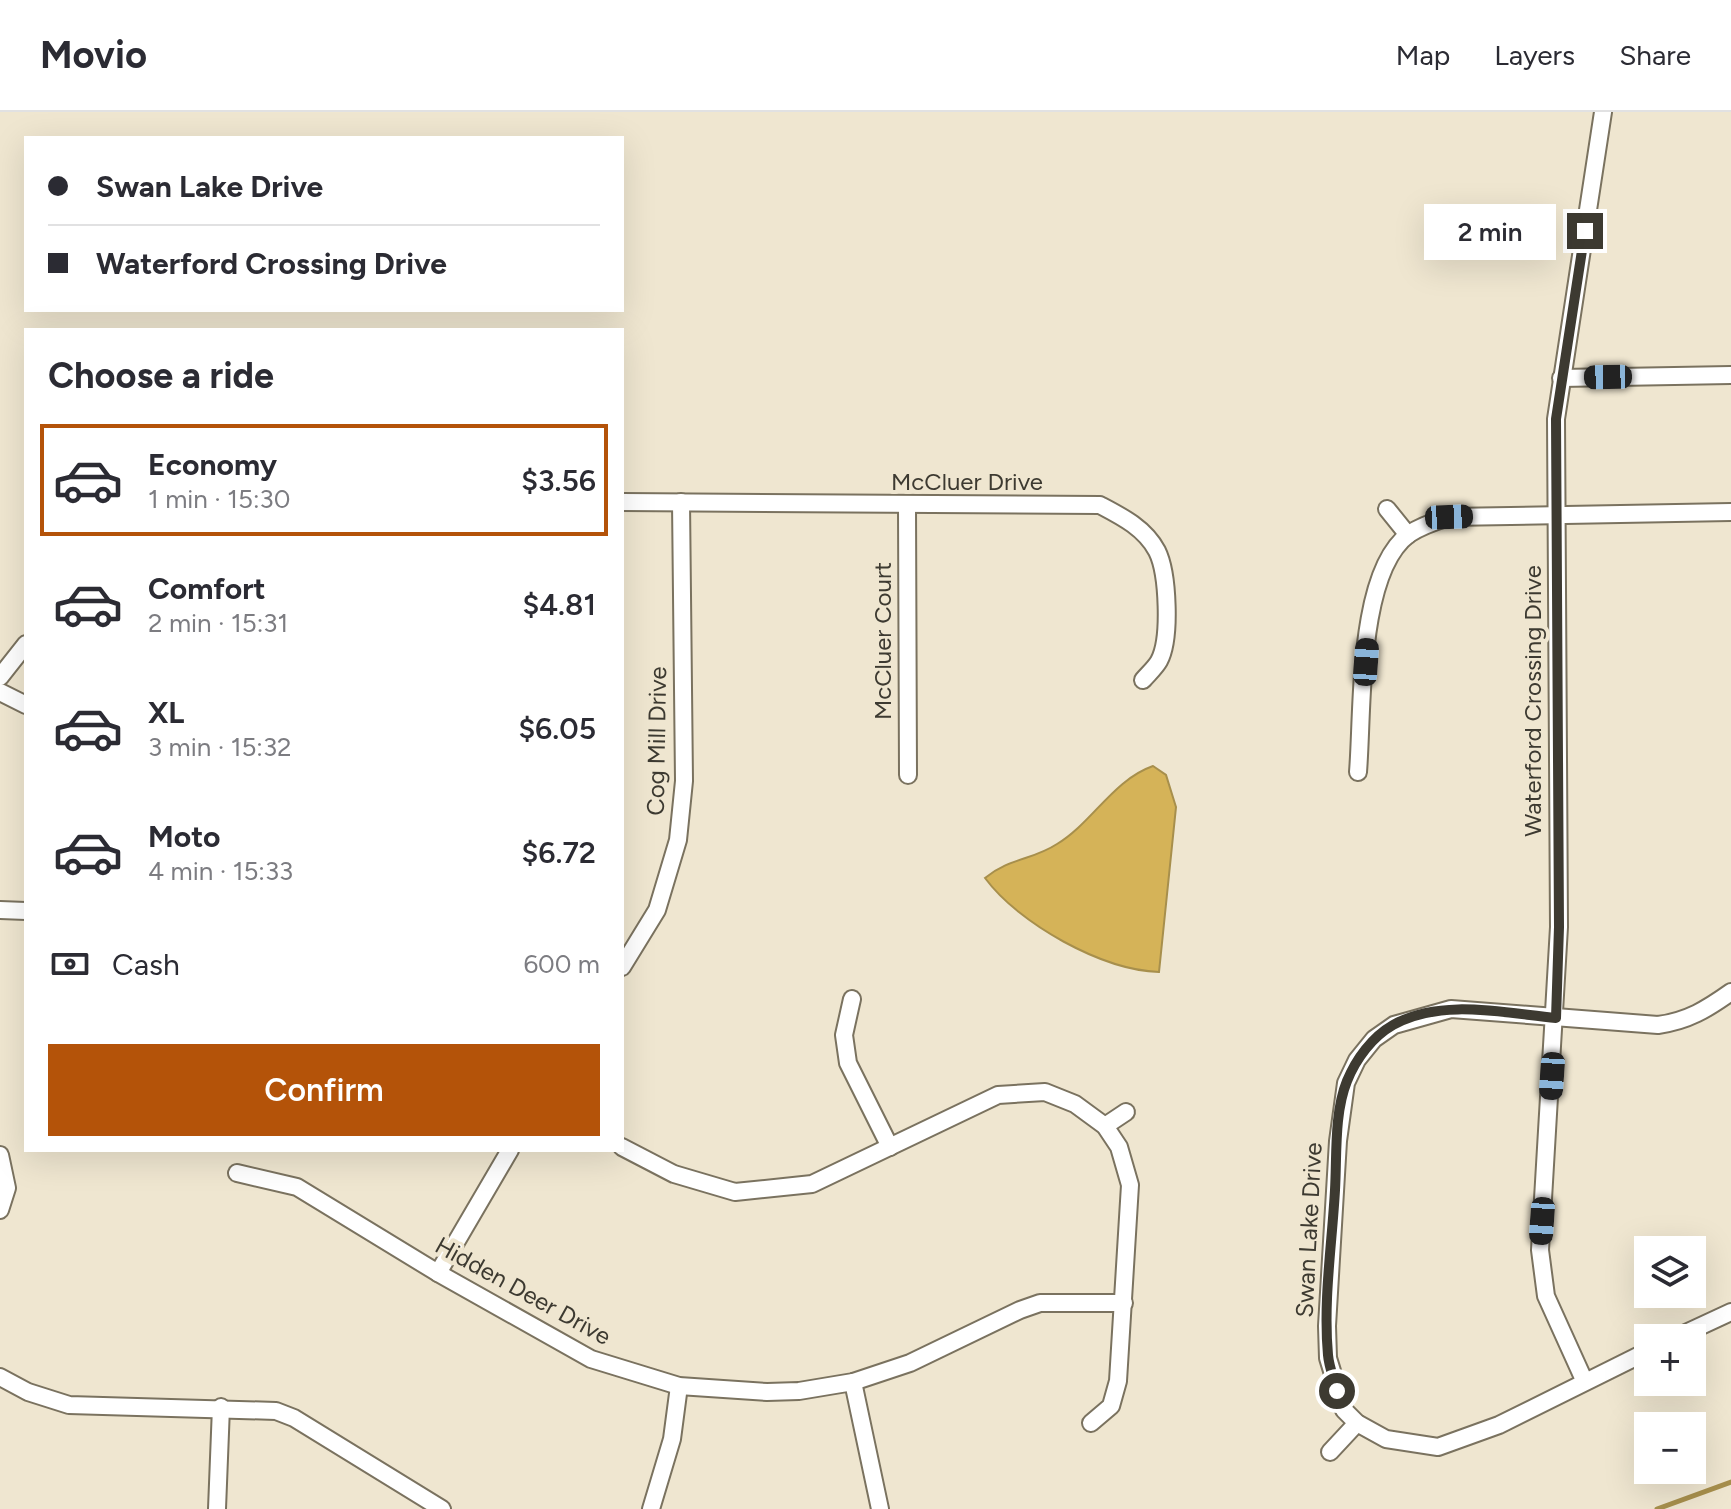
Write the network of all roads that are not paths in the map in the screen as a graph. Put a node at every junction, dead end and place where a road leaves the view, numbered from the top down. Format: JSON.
{"nodes":[{"id":1,"x":1603,"y":112,"type":"edge"},
{"id":2,"x":1731,"y":375,"type":"edge"},
{"id":3,"x":1561,"y":378,"type":"junction"},
{"id":4,"x":624,"y":502,"type":"edge"},
{"id":5,"x":681,"y":502,"type":"junction"},
{"id":6,"x":907,"y":506,"type":"junction"},
{"id":7,"x":1387,"y":509,"type":"dead end"},
{"id":8,"x":1731,"y":512,"type":"edge"},
{"id":9,"x":1556,"y":514,"type":"junction"},
{"id":10,"x":1408,"y":535,"type":"junction"},
{"id":11,"x":24,"y":654,"type":"edge"},
{"id":12,"x":0,"y":677,"type":"edge"},
{"id":13,"x":1143,"y":680,"type":"dead end"},
{"id":14,"x":0,"y":692,"type":"edge"},
{"id":15,"x":24,"y":704,"type":"edge"},
{"id":16,"x":1358,"y":772,"type":"dead end"},
{"id":17,"x":908,"y":775,"type":"dead end"},
{"id":18,"x":0,"y":910,"type":"edge"},
{"id":19,"x":24,"y":911,"type":"edge"},
{"id":20,"x":624,"y":964,"type":"edge"},
{"id":21,"x":1731,"y":992,"type":"edge"},
{"id":22,"x":852,"y":999,"type":"dead end"},
{"id":23,"x":1556,"y":1018,"type":"junction"},
{"id":24,"x":1126,"y":1112,"type":"dead end"},
{"id":25,"x":1105,"y":1126,"type":"junction"},
{"id":26,"x":890,"y":1147,"type":"junction"},
{"id":27,"x":624,"y":1148,"type":"edge"},
{"id":28,"x":509,"y":1152,"type":"edge"},
{"id":29,"x":0,"y":1155,"type":"edge"},
{"id":30,"x":237,"y":1173,"type":"dead end"},
{"id":31,"x":0,"y":1210,"type":"edge"},
{"id":32,"x":438,"y":1273,"type":"junction"},
{"id":33,"x":1124,"y":1303,"type":"junction"},
{"id":34,"x":1731,"y":1312,"type":"edge"},
{"id":35,"x":1705,"y":1324,"type":"edge"},
{"id":36,"x":1634,"y":1357,"type":"edge"},
{"id":37,"x":0,"y":1377,"type":"edge"},
{"id":38,"x":1584,"y":1380,"type":"junction"},
{"id":39,"x":853,"y":1382,"type":"junction"},
{"id":40,"x":679,"y":1386,"type":"junction"},
{"id":41,"x":221,"y":1407,"type":"junction"},
{"id":42,"x":1091,"y":1423,"type":"dead end"},
{"id":43,"x":1357,"y":1423,"type":"junction"},
{"id":44,"x":1330,"y":1452,"type":"dead end"},
{"id":45,"x":217,"y":1509,"type":"edge"},
{"id":46,"x":442,"y":1509,"type":"edge"},
{"id":47,"x":651,"y":1509,"type":"edge"},
{"id":48,"x":880,"y":1509,"type":"edge"}],
"edges":[{"from":1,"to":3,"type":"street","name":"Waterford Crossing Drive"},
{"from":2,"to":3,"type":"street"},
{"from":3,"to":9,"type":"street","name":"Waterford Crossing Drive"},
{"from":4,"to":5,"type":"street","name":"McCluer Drive"},
{"from":5,"to":6,"type":"street","name":"McCluer Drive"},
{"from":5,"to":20,"type":"street","name":"Cog Mill Drive"},
{"from":6,"to":13,"type":"street","name":"McCluer Drive"},
{"from":6,"to":17,"type":"street","name":"McCluer Court"},
{"from":7,"to":10,"type":"street"},
{"from":8,"to":9,"type":"street"},
{"from":9,"to":10,"type":"street"},
{"from":9,"to":23,"type":"street","name":"Waterford Crossing Drive"},
{"from":10,"to":16,"type":"street"},
{"from":11,"to":12,"type":"street"},
{"from":14,"to":15,"type":"street"},
{"from":18,"to":19,"type":"street"},
{"from":21,"to":23,"type":"street","name":"Swan Lake Drive"},
{"from":22,"to":26,"type":"street"},
{"from":23,"to":38,"type":"street","name":"Waterford Crossing Drive"},
{"from":23,"to":43,"type":"street","name":"Swan Lake Drive"},
{"from":24,"to":25,"type":"street"},
{"from":25,"to":26,"type":"street"},
{"from":25,"to":33,"type":"street"},
{"from":26,"to":27,"type":"street"},
{"from":28,"to":32,"type":"street"},
{"from":29,"to":31,"type":"street"},
{"from":30,"to":32,"type":"street","name":"Hidden Deer Drive"},
{"from":32,"to":40,"type":"street","name":"Hidden Deer Drive"},
{"from":33,"to":39,"type":"street","name":"Hidden Deer Drive"},
{"from":33,"to":42,"type":"street"},
{"from":34,"to":35,"type":"street"},
{"from":36,"to":38,"type":"street"},
{"from":37,"to":41,"type":"street"},
{"from":38,"to":43,"type":"street"},
{"from":39,"to":40,"type":"street","name":"Hidden Deer Drive"},
{"from":39,"to":48,"type":"street"},
{"from":40,"to":47,"type":"street"},
{"from":41,"to":45,"type":"street"},
{"from":41,"to":46,"type":"street"},
{"from":43,"to":44,"type":"street"}]}
